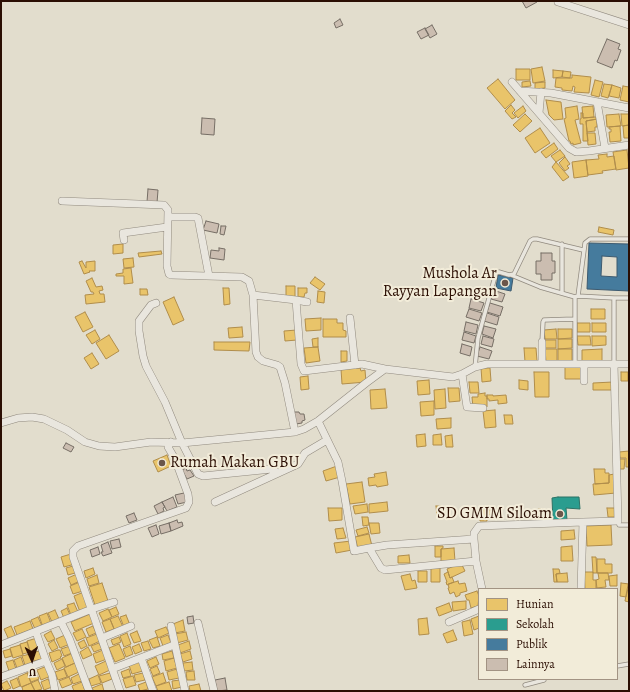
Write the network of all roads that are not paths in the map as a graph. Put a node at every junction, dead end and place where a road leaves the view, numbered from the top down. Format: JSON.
{"nodes":[{"id":1,"x":558,"y":2,"type":"edge"},
{"id":2,"x":629,"y":25,"type":"edge"},
{"id":3,"x":512,"y":82,"type":"dead end"},
{"id":4,"x":520,"y":91,"type":"junction"},
{"id":5,"x":541,"y":92,"type":"junction"},
{"id":6,"x":597,"y":102,"type":"junction"},
{"id":7,"x":629,"y":108,"type":"edge"},
{"id":8,"x":539,"y":113,"type":"junction"},
{"id":9,"x":629,"y":145,"type":"edge"},
{"id":10,"x":605,"y":148,"type":"junction"},
{"id":11,"x":62,"y":201,"type":"dead end"},
{"id":12,"x":168,"y":217,"type":"junction"},
{"id":13,"x":167,"y":227,"type":"junction"},
{"id":14,"x":629,"y":239,"type":"edge"},
{"id":15,"x":124,"y":240,"type":"dead end"},
{"id":16,"x":562,"y":244,"type":"junction"},
{"id":17,"x":583,"y":250,"type":"junction"},
{"id":18,"x":511,"y":275,"type":"junction"},
{"id":19,"x":208,"y":276,"type":"junction"},
{"id":20,"x":562,"y":293,"type":"junction"},
{"id":21,"x":253,"y":295,"type":"junction"},
{"id":22,"x":576,"y":297,"type":"junction"},
{"id":23,"x":614,"y":298,"type":"junction"},
{"id":24,"x":629,"y":298,"type":"edge"},
{"id":25,"x":296,"y":300,"type":"junction"},
{"id":26,"x":307,"y":302,"type":"dead end"},
{"id":27,"x":156,"y":303,"type":"dead end"},
{"id":28,"x":350,"y":318,"type":"dead end"},
{"id":29,"x":574,"y":319,"type":"junction"},
{"id":30,"x":542,"y":342,"type":"joint"},
{"id":31,"x":542,"y":364,"type":"junction"},
{"id":32,"x":575,"y":364,"type":"junction"},
{"id":33,"x":584,"y":364,"type":"junction"},
{"id":34,"x":614,"y":364,"type":"junction"},
{"id":35,"x":629,"y":364,"type":"edge"},
{"id":36,"x":355,"y":365,"type":"junction"},
{"id":37,"x":475,"y":367,"type":"junction"},
{"id":38,"x":385,"y":369,"type":"junction"},
{"id":39,"x":462,"y":374,"type":"junction"},
{"id":40,"x":584,"y":381,"type":"dead end"},
{"id":41,"x":484,"y":408,"type":"dead end"},
{"id":42,"x":318,"y":421,"type":"junction"},
{"id":43,"x":1,"y":423,"type":"edge"},
{"id":44,"x":295,"y":432,"type":"junction"},
{"id":45,"x":327,"y":440,"type":"junction"},
{"id":46,"x":171,"y":442,"type":"junction"},
{"id":47,"x":182,"y":443,"type":"junction"},
{"id":48,"x":276,"y":474,"type":"junction"},
{"id":49,"x":215,"y":502,"type":"dead end"},
{"id":50,"x":618,"y":521,"type":"junction"},
{"id":51,"x":583,"y":522,"type":"junction"},
{"id":52,"x":629,"y":525,"type":"edge"},
{"id":53,"x":474,"y":539,"type":"junction"},
{"id":54,"x":369,"y":548,"type":"junction"},
{"id":55,"x":476,"y":561,"type":"junction"},
{"id":56,"x":482,"y":588,"type":"edge"},
{"id":57,"x":580,"y":588,"type":"edge"},
{"id":58,"x":114,"y":602,"type":"dead end"},
{"id":59,"x":92,"y":609,"type":"junction"},
{"id":60,"x":478,"y":609,"type":"edge"},
{"id":61,"x":61,"y":622,"type":"junction"},
{"id":62,"x":449,"y":622,"type":"dead end"},
{"id":63,"x":198,"y":623,"type":"dead end"},
{"id":64,"x":131,"y":626,"type":"dead end"},
{"id":65,"x":171,"y":626,"type":"dead end"},
{"id":66,"x":36,"y":632,"type":"junction"},
{"id":67,"x":102,"y":638,"type":"junction"},
{"id":68,"x":1,"y":645,"type":"edge"},
{"id":69,"x":174,"y":645,"type":"junction"},
{"id":70,"x":142,"y":658,"type":"junction"},
{"id":71,"x":46,"y":661,"type":"junction"},
{"id":72,"x":629,"y":664,"type":"edge"},
{"id":73,"x":618,"y":666,"type":"edge"},
{"id":74,"x":112,"y":669,"type":"junction"},
{"id":75,"x":1,"y":677,"type":"edge"},
{"id":76,"x":541,"y":680,"type":"edge"},
{"id":77,"x":525,"y":685,"type":"dead end"},
{"id":78,"x":53,"y":690,"type":"edge"},
{"id":79,"x":89,"y":691,"type":"edge"},
{"id":80,"x":120,"y":691,"type":"edge"},
{"id":81,"x":153,"y":691,"type":"edge"},
{"id":82,"x":185,"y":691,"type":"edge"},
{"id":83,"x":214,"y":691,"type":"edge"}],
"edges":[{"from":1,"to":2,"type":"street"},
{"from":3,"to":4,"type":"street"},
{"from":4,"to":5,"type":"street"},
{"from":4,"to":8,"type":"street"},
{"from":5,"to":6,"type":"street"},
{"from":5,"to":8,"type":"street"},
{"from":6,"to":7,"type":"street"},
{"from":6,"to":10,"type":"street"},
{"from":8,"to":10,"type":"street"},
{"from":9,"to":10,"type":"street"},
{"from":11,"to":12,"type":"street"},
{"from":12,"to":13,"type":"street"},
{"from":12,"to":19,"type":"street"},
{"from":13,"to":15,"type":"street"},
{"from":13,"to":19,"type":"street"},
{"from":14,"to":17,"type":"lane"},
{"from":16,"to":17,"type":"lane"},
{"from":16,"to":18,"type":"lane"},
{"from":16,"to":20,"type":"lane"},
{"from":17,"to":22,"type":"lane"},
{"from":18,"to":20,"type":"lane"},
{"from":18,"to":37,"type":"lane"},
{"from":19,"to":21,"type":"street"},
{"from":20,"to":22,"type":"lane"},
{"from":21,"to":25,"type":"street"},
{"from":21,"to":44,"type":"street"},
{"from":22,"to":23,"type":"lane"},
{"from":22,"to":29,"type":"lane"},
{"from":23,"to":24,"type":"lane"},
{"from":23,"to":34,"type":"lane"},
{"from":25,"to":26,"type":"street"},
{"from":25,"to":36,"type":"street"},
{"from":27,"to":47,"type":"street"},
{"from":28,"to":36,"type":"street"},
{"from":29,"to":30,"type":"lane"},
{"from":29,"to":32,"type":"lane"},
{"from":30,"to":31,"type":"street"},
{"from":31,"to":32,"type":"street"},
{"from":31,"to":37,"type":"street"},
{"from":32,"to":33,"type":"street"},
{"from":33,"to":34,"type":"street"},
{"from":33,"to":40,"type":"street"},
{"from":34,"to":35,"type":"street"},
{"from":34,"to":50,"type":"street"},
{"from":36,"to":38,"type":"street"},
{"from":37,"to":39,"type":"street"},
{"from":38,"to":39,"type":"street"},
{"from":38,"to":42,"type":"street"},
{"from":39,"to":41,"type":"street"},
{"from":42,"to":44,"type":"street"},
{"from":42,"to":45,"type":"street"},
{"from":43,"to":46,"type":"street"},
{"from":44,"to":47,"type":"street"},
{"from":45,"to":48,"type":"street"},
{"from":45,"to":54,"type":"street"},
{"from":46,"to":47,"type":"street"},
{"from":46,"to":59,"type":"street"},
{"from":47,"to":48,"type":"street"},
{"from":48,"to":49,"type":"street"},
{"from":50,"to":51,"type":"street"},
{"from":50,"to":52,"type":"lane"},
{"from":51,"to":53,"type":"street"},
{"from":51,"to":57,"type":"street"},
{"from":53,"to":54,"type":"street"},
{"from":53,"to":55,"type":"street"},
{"from":54,"to":55,"type":"street"},
{"from":55,"to":56,"type":"street"},
{"from":58,"to":59,"type":"street"},
{"from":59,"to":61,"type":"street"},
{"from":59,"to":67,"type":"street"},
{"from":60,"to":62,"type":"street"},
{"from":61,"to":66,"type":"street"},
{"from":61,"to":79,"type":"street"},
{"from":63,"to":83,"type":"street"},
{"from":64,"to":67,"type":"street"},
{"from":65,"to":69,"type":"street"},
{"from":66,"to":68,"type":"street"},
{"from":66,"to":71,"type":"street"},
{"from":67,"to":74,"type":"street"},
{"from":69,"to":70,"type":"street"},
{"from":69,"to":82,"type":"street"},
{"from":70,"to":74,"type":"street"},
{"from":70,"to":81,"type":"street"},
{"from":71,"to":75,"type":"street"},
{"from":71,"to":78,"type":"street"},
{"from":72,"to":73,"type":"lane"},
{"from":74,"to":80,"type":"street"},
{"from":76,"to":77,"type":"lane"}]}
